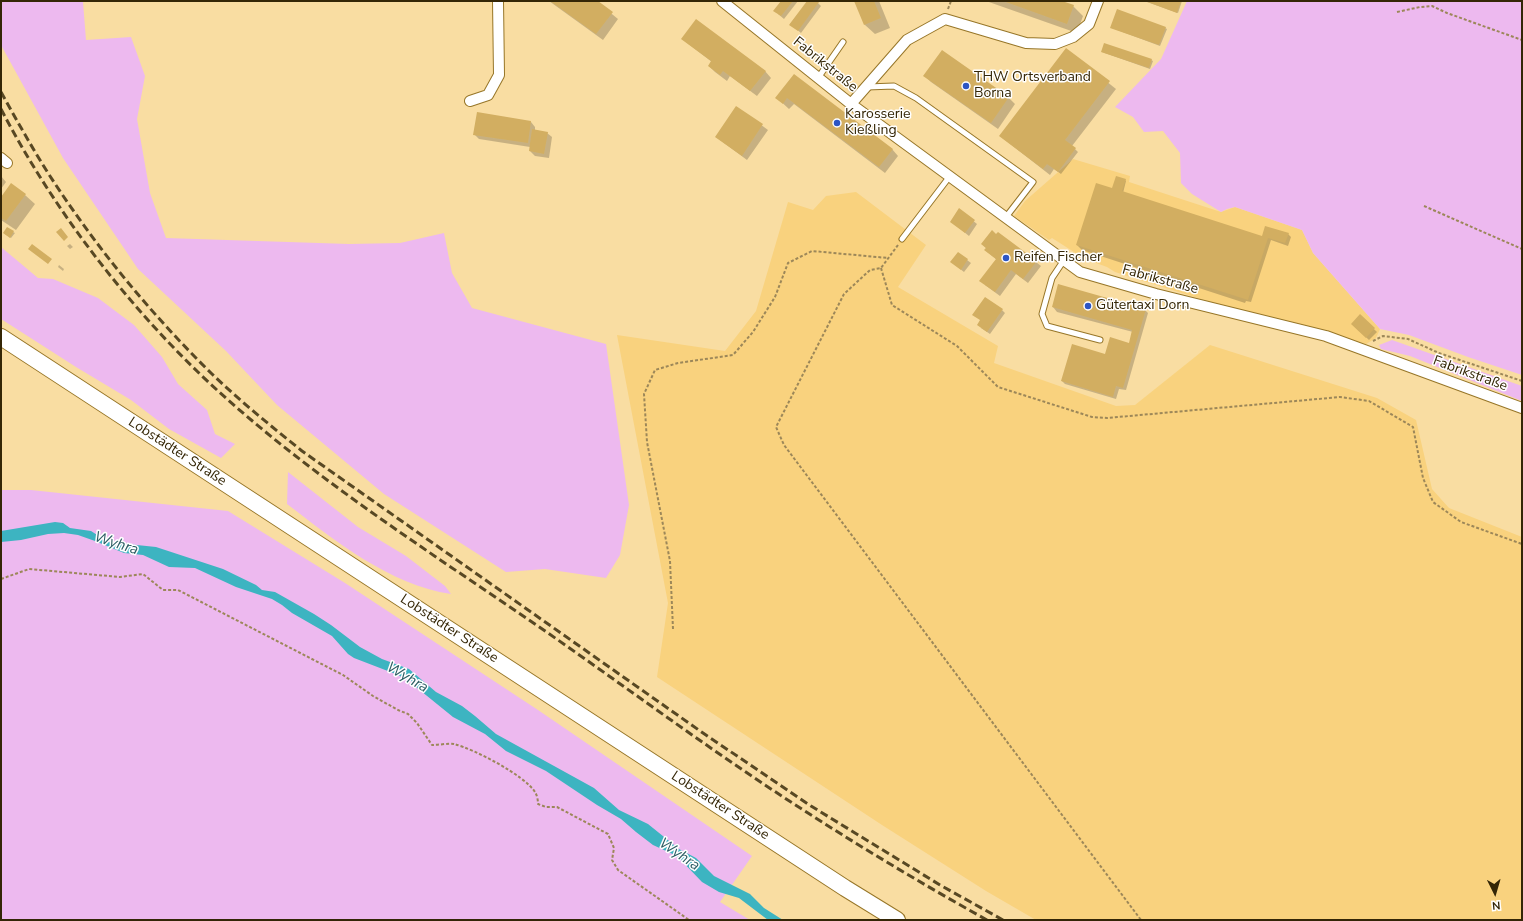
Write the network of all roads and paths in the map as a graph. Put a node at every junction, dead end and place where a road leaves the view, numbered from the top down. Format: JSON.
{"nodes":[{"id":1,"x":498,"y":1,"type":"edge"},
{"id":2,"x":722,"y":1,"type":"edge"},
{"id":3,"x":1098,"y":1,"type":"edge"},
{"id":4,"x":1397,"y":12,"type":"dead end"},
{"id":5,"x":1522,"y":40,"type":"edge"},
{"id":6,"x":843,"y":42,"type":"dead end"},
{"id":7,"x":818,"y":78,"type":"junction"},
{"id":8,"x":865,"y":87,"type":"junction"},
{"id":9,"x":470,"y":101,"type":"dead end"},
{"id":10,"x":851,"y":104,"type":"junction"},
{"id":11,"x":950,"y":176,"type":"junction"},
{"id":12,"x":1424,"y":206,"type":"dead end"},
{"id":13,"x":1006,"y":217,"type":"junction"},
{"id":14,"x":902,"y":239,"type":"joint"},
{"id":15,"x":1522,"y":249,"type":"edge"},
{"id":16,"x":888,"y":258,"type":"junction"},
{"id":17,"x":1064,"y":260,"type":"junction"},
{"id":18,"x":881,"y":268,"type":"junction"},
{"id":19,"x":1,"y":337,"type":"edge"},
{"id":20,"x":1100,"y":340,"type":"dead end"},
{"id":21,"x":1368,"y":352,"type":"junction"},
{"id":22,"x":1522,"y":381,"type":"edge"},
{"id":23,"x":1522,"y":408,"type":"edge"},
{"id":24,"x":1522,"y":544,"type":"edge"},
{"id":25,"x":1,"y":579,"type":"edge"},
{"id":26,"x":673,"y":629,"type":"dead end"},
{"id":27,"x":689,"y":920,"type":"edge"},
{"id":28,"x":897,"y":920,"type":"edge"},
{"id":29,"x":1141,"y":920,"type":"edge"}],
"edges":[{"from":1,"to":9,"type":"street"},
{"from":2,"to":7,"type":"street","name":"Fabrikstraße"},
{"from":3,"to":8,"type":"street"},
{"from":4,"to":5,"type":"path"},
{"from":6,"to":7,"type":"lane"},
{"from":7,"to":10,"type":"street","name":"Fabrikstraße"},
{"from":8,"to":10,"type":"street"},
{"from":8,"to":13,"type":"lane"},
{"from":10,"to":11,"type":"street","name":"Fabrikstraße"},
{"from":11,"to":13,"type":"street","name":"Fabrikstraße"},
{"from":11,"to":14,"type":"lane"},
{"from":12,"to":15,"type":"path"},
{"from":13,"to":17,"type":"street","name":"Fabrikstraße"},
{"from":14,"to":16,"type":"path"},
{"from":16,"to":18,"type":"path"},
{"from":16,"to":26,"type":"path"},
{"from":17,"to":20,"type":"lane"},
{"from":17,"to":21,"type":"street","name":"Fabrikstraße"},
{"from":18,"to":24,"type":"path"},
{"from":18,"to":29,"type":"path"},
{"from":19,"to":28,"type":"main road","name":"Lobstädter Straße"},
{"from":21,"to":22,"type":"path"},
{"from":21,"to":23,"type":"street","name":"Fabrikstraße"},
{"from":25,"to":27,"type":"path"}]}
